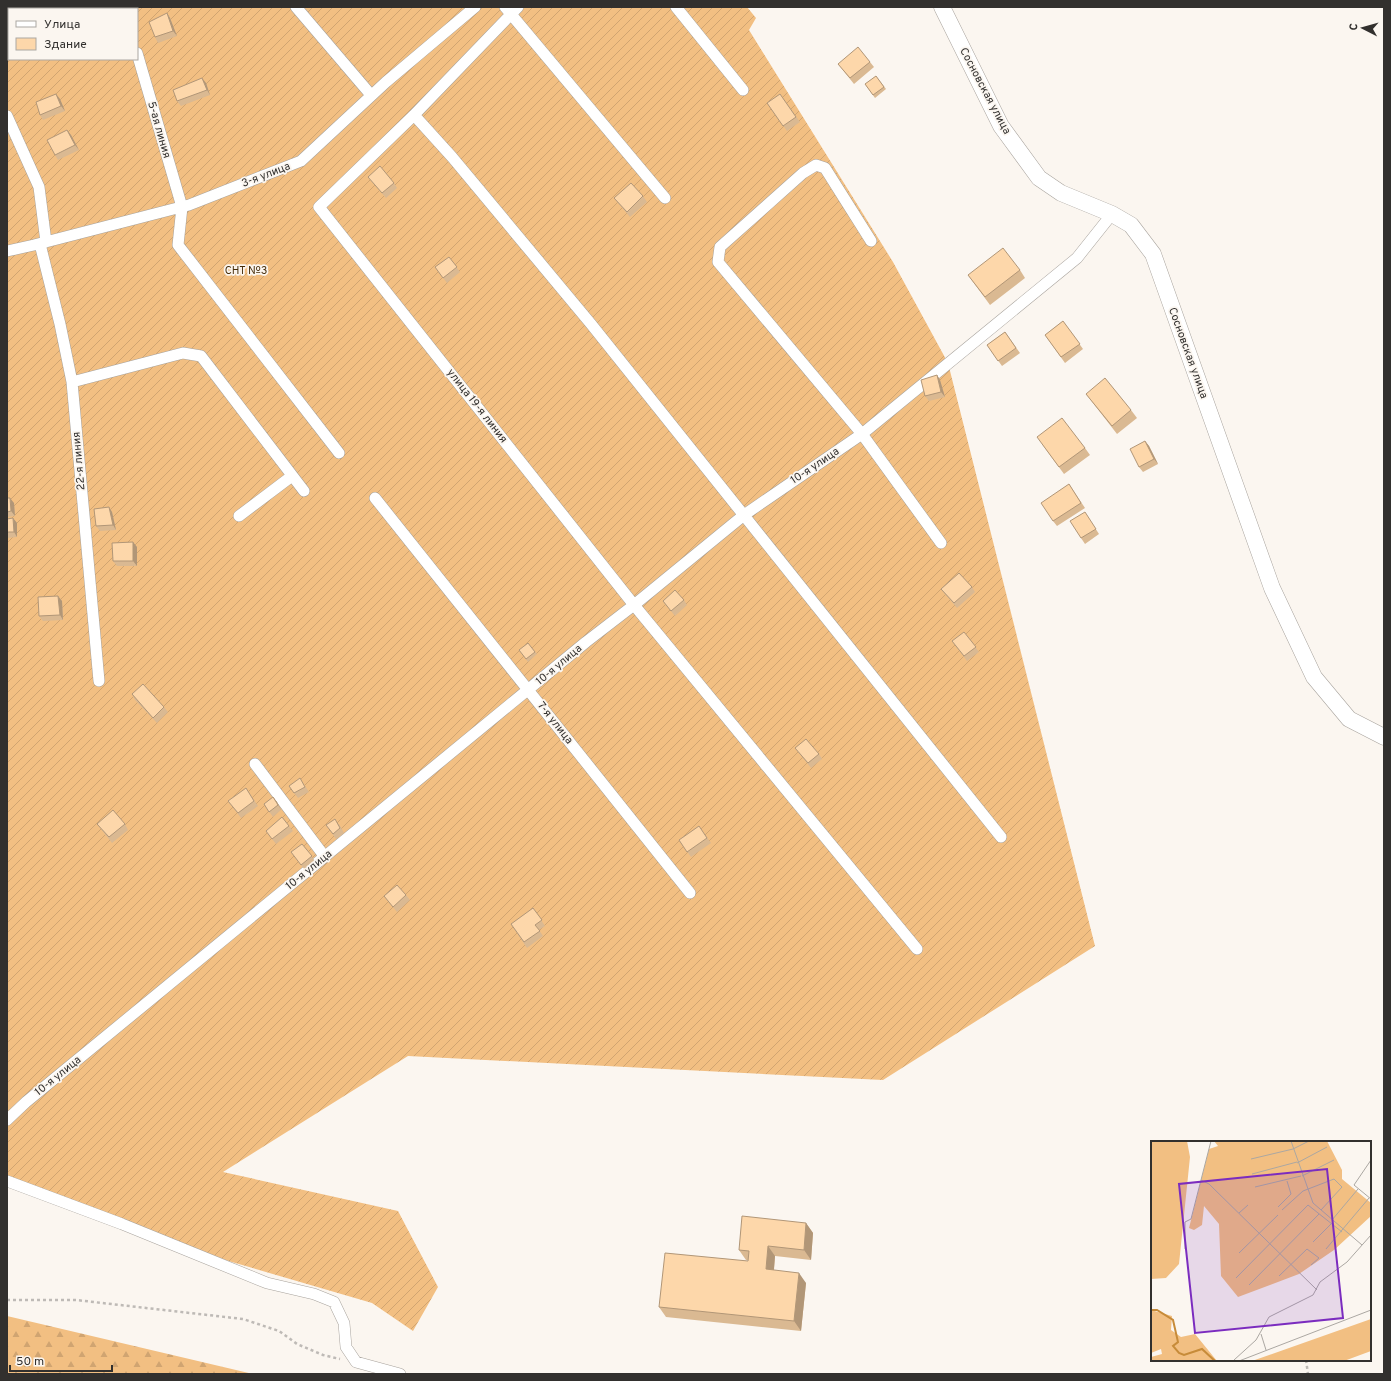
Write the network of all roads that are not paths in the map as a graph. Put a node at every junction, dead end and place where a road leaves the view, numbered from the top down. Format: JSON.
{"nodes":[{"id":1,"x":296,"y":7,"type":"edge"},
{"id":2,"x":475,"y":7,"type":"edge"},
{"id":3,"x":676,"y":7,"type":"edge"},
{"id":4,"x":942,"y":7,"type":"edge"},
{"id":5,"x":512,"y":9,"type":"edge"},
{"id":6,"x":138,"y":56,"type":"edge"},
{"id":7,"x":743,"y":90,"type":"dead end"},
{"id":8,"x":372,"y":95,"type":"junction"},
{"id":9,"x":414,"y":115,"type":"junction"},
{"id":10,"x":7,"y":116,"type":"edge"},
{"id":11,"x":665,"y":198,"type":"dead end"},
{"id":12,"x":182,"y":207,"type":"junction"},
{"id":13,"x":1112,"y":214,"type":"junction"},
{"id":14,"x":871,"y":241,"type":"dead end"},
{"id":15,"x":43,"y":243,"type":"junction"},
{"id":16,"x":7,"y":251,"type":"edge"},
{"id":17,"x":72,"y":382,"type":"junction"},
{"id":18,"x":862,"y":434,"type":"junction"},
{"id":19,"x":339,"y":453,"type":"dead end"},
{"id":20,"x":292,"y":476,"type":"junction"},
{"id":21,"x":304,"y":492,"type":"dead end"},
{"id":22,"x":375,"y":498,"type":"dead end"},
{"id":23,"x":744,"y":515,"type":"junction"},
{"id":24,"x":239,"y":516,"type":"dead end"},
{"id":25,"x":941,"y":544,"type":"dead end"},
{"id":26,"x":634,"y":606,"type":"junction"},
{"id":27,"x":99,"y":682,"type":"dead end"},
{"id":28,"x":528,"y":690,"type":"junction"},
{"id":29,"x":1384,"y":737,"type":"edge"},
{"id":30,"x":256,"y":764,"type":"dead end"},
{"id":31,"x":1001,"y":837,"type":"dead end"},
{"id":32,"x":325,"y":857,"type":"junction"},
{"id":33,"x":690,"y":893,"type":"dead end"},
{"id":34,"x":916,"y":949,"type":"dead end"},
{"id":35,"x":7,"y":1120,"type":"edge"},
{"id":36,"x":7,"y":1181,"type":"edge"},
{"id":37,"x":400,"y":1374,"type":"edge"}],
"edges":[{"from":1,"to":8,"type":"street"},
{"from":2,"to":8,"type":"street","name":"3-я улица"},
{"from":3,"to":7,"type":"street"},
{"from":4,"to":13,"type":"street","name":"Сосновская улица"},
{"from":5,"to":9,"type":"street"},
{"from":5,"to":11,"type":"street"},
{"from":6,"to":12,"type":"street","name":"5-ая линия"},
{"from":8,"to":12,"type":"street","name":"3-я улица"},
{"from":9,"to":23,"type":"street"},
{"from":9,"to":26,"type":"street","name":"улица 19-я линия"},
{"from":10,"to":15,"type":"street","name":"22-я линия"},
{"from":12,"to":15,"type":"street","name":"3-я улица"},
{"from":12,"to":19,"type":"street"},
{"from":13,"to":18,"type":"street","name":"10-я улица"},
{"from":13,"to":29,"type":"street","name":"Сосновская улица"},
{"from":14,"to":18,"type":"street"},
{"from":15,"to":16,"type":"street","name":"3-я улица"},
{"from":15,"to":17,"type":"street","name":"22-я линия"},
{"from":17,"to":20,"type":"street"},
{"from":17,"to":27,"type":"street","name":"22-я линия"},
{"from":18,"to":23,"type":"street","name":"10-я улица"},
{"from":18,"to":25,"type":"street"},
{"from":20,"to":21,"type":"street"},
{"from":20,"to":24,"type":"street"},
{"from":22,"to":28,"type":"street","name":"7-я улица"},
{"from":23,"to":26,"type":"street","name":"10-я улица"},
{"from":23,"to":31,"type":"street"},
{"from":26,"to":28,"type":"street","name":"10-я улица"},
{"from":26,"to":34,"type":"street","name":"улица 19-я линия"},
{"from":28,"to":32,"type":"street","name":"10-я улица"},
{"from":28,"to":33,"type":"street","name":"7-я улица"},
{"from":30,"to":32,"type":"street"},
{"from":32,"to":35,"type":"street","name":"10-я улица"},
{"from":36,"to":37,"type":"street"}]}
